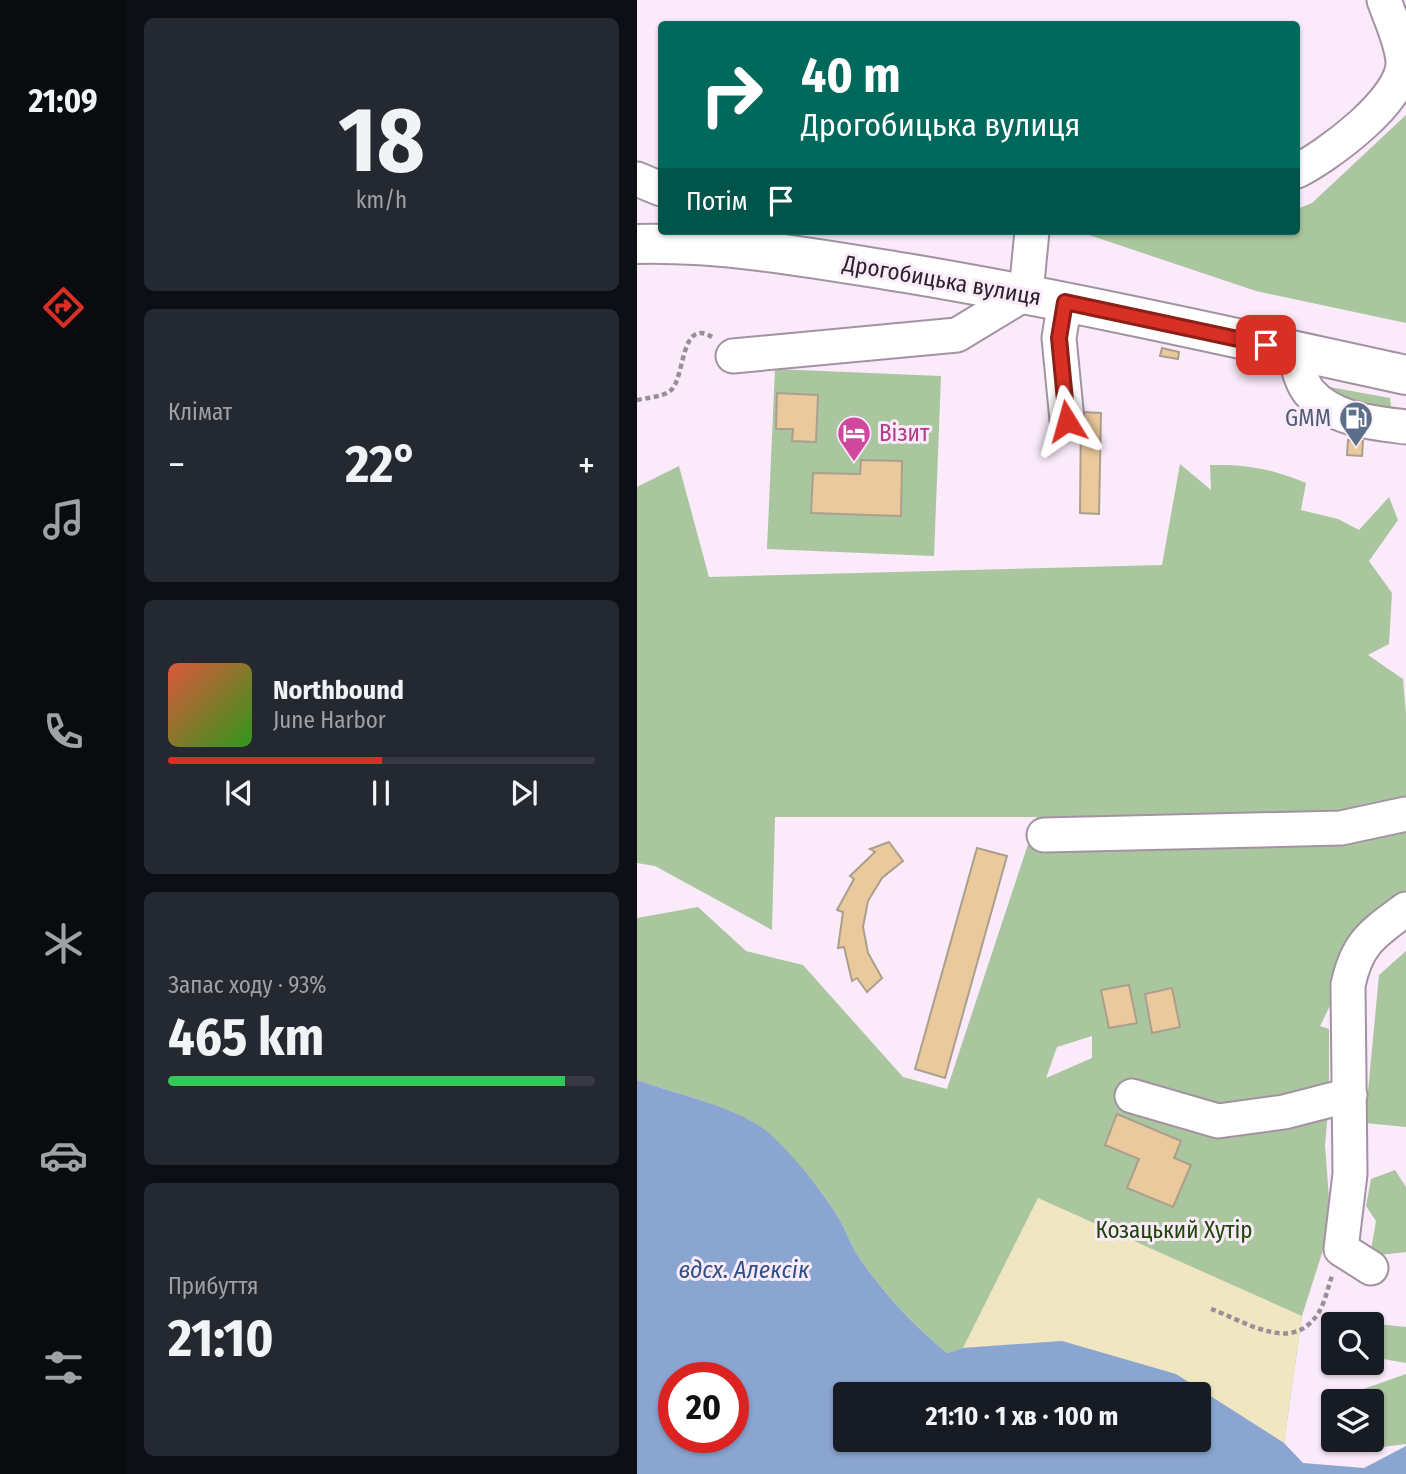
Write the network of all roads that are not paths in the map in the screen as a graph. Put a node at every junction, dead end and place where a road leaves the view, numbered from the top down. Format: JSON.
{"nodes":[{"id":1,"x":1384,"y":0,"type":"edge"},
{"id":2,"x":1300,"y":169,"type":"edge"},
{"id":3,"x":637,"y":179,"type":"edge"},
{"id":4,"x":658,"y":188,"type":"edge"},
{"id":5,"x":763,"y":235,"type":"edge"},
{"id":6,"x":1032,"y":235,"type":"edge"},
{"id":7,"x":637,"y":244,"type":"edge"},
{"id":8,"x":806,"y":257,"type":"junction"},
{"id":9,"x":1026,"y":293,"type":"junction"},
{"id":10,"x":1065,"y":302,"type":"junction"},
{"id":11,"x":1293,"y":351,"type":"junction"},
{"id":12,"x":733,"y":356,"type":"road end"},
{"id":13,"x":1406,"y":375,"type":"edge"},
{"id":14,"x":1067,"y":421,"type":"dead end"},
{"id":15,"x":1406,"y":427,"type":"edge"},
{"id":16,"x":1406,"y":814,"type":"edge"},
{"id":17,"x":1044,"y":835,"type":"dead end"},
{"id":18,"x":1406,"y":909,"type":"edge"},
{"id":19,"x":1350,"y":1095,"type":"junction"},
{"id":20,"x":1132,"y":1096,"type":"dead end"},
{"id":21,"x":1371,"y":1268,"type":"dead end"}],
"edges":[{"from":1,"to":2,"type":"street"},
{"from":3,"to":4,"type":"street"},
{"from":5,"to":8,"type":"street"},
{"from":6,"to":9,"type":"street"},
{"from":7,"to":8,"type":"main road","name":"Дрогобицька вулиця"},
{"from":8,"to":9,"type":"main road","name":"Дрогобицька вулиця"},
{"from":9,"to":10,"type":"main road","name":"Дрогобицька вулиця"},
{"from":9,"to":12,"type":"street"},
{"from":10,"to":11,"type":"main road","name":"Дрогобицька вулиця"},
{"from":10,"to":14,"type":"street"},
{"from":11,"to":13,"type":"main road","name":"Дрогобицька вулиця"},
{"from":11,"to":15,"type":"street"},
{"from":16,"to":17,"type":"street"},
{"from":18,"to":19,"type":"street"},
{"from":19,"to":20,"type":"street"},
{"from":19,"to":21,"type":"street"}]}
